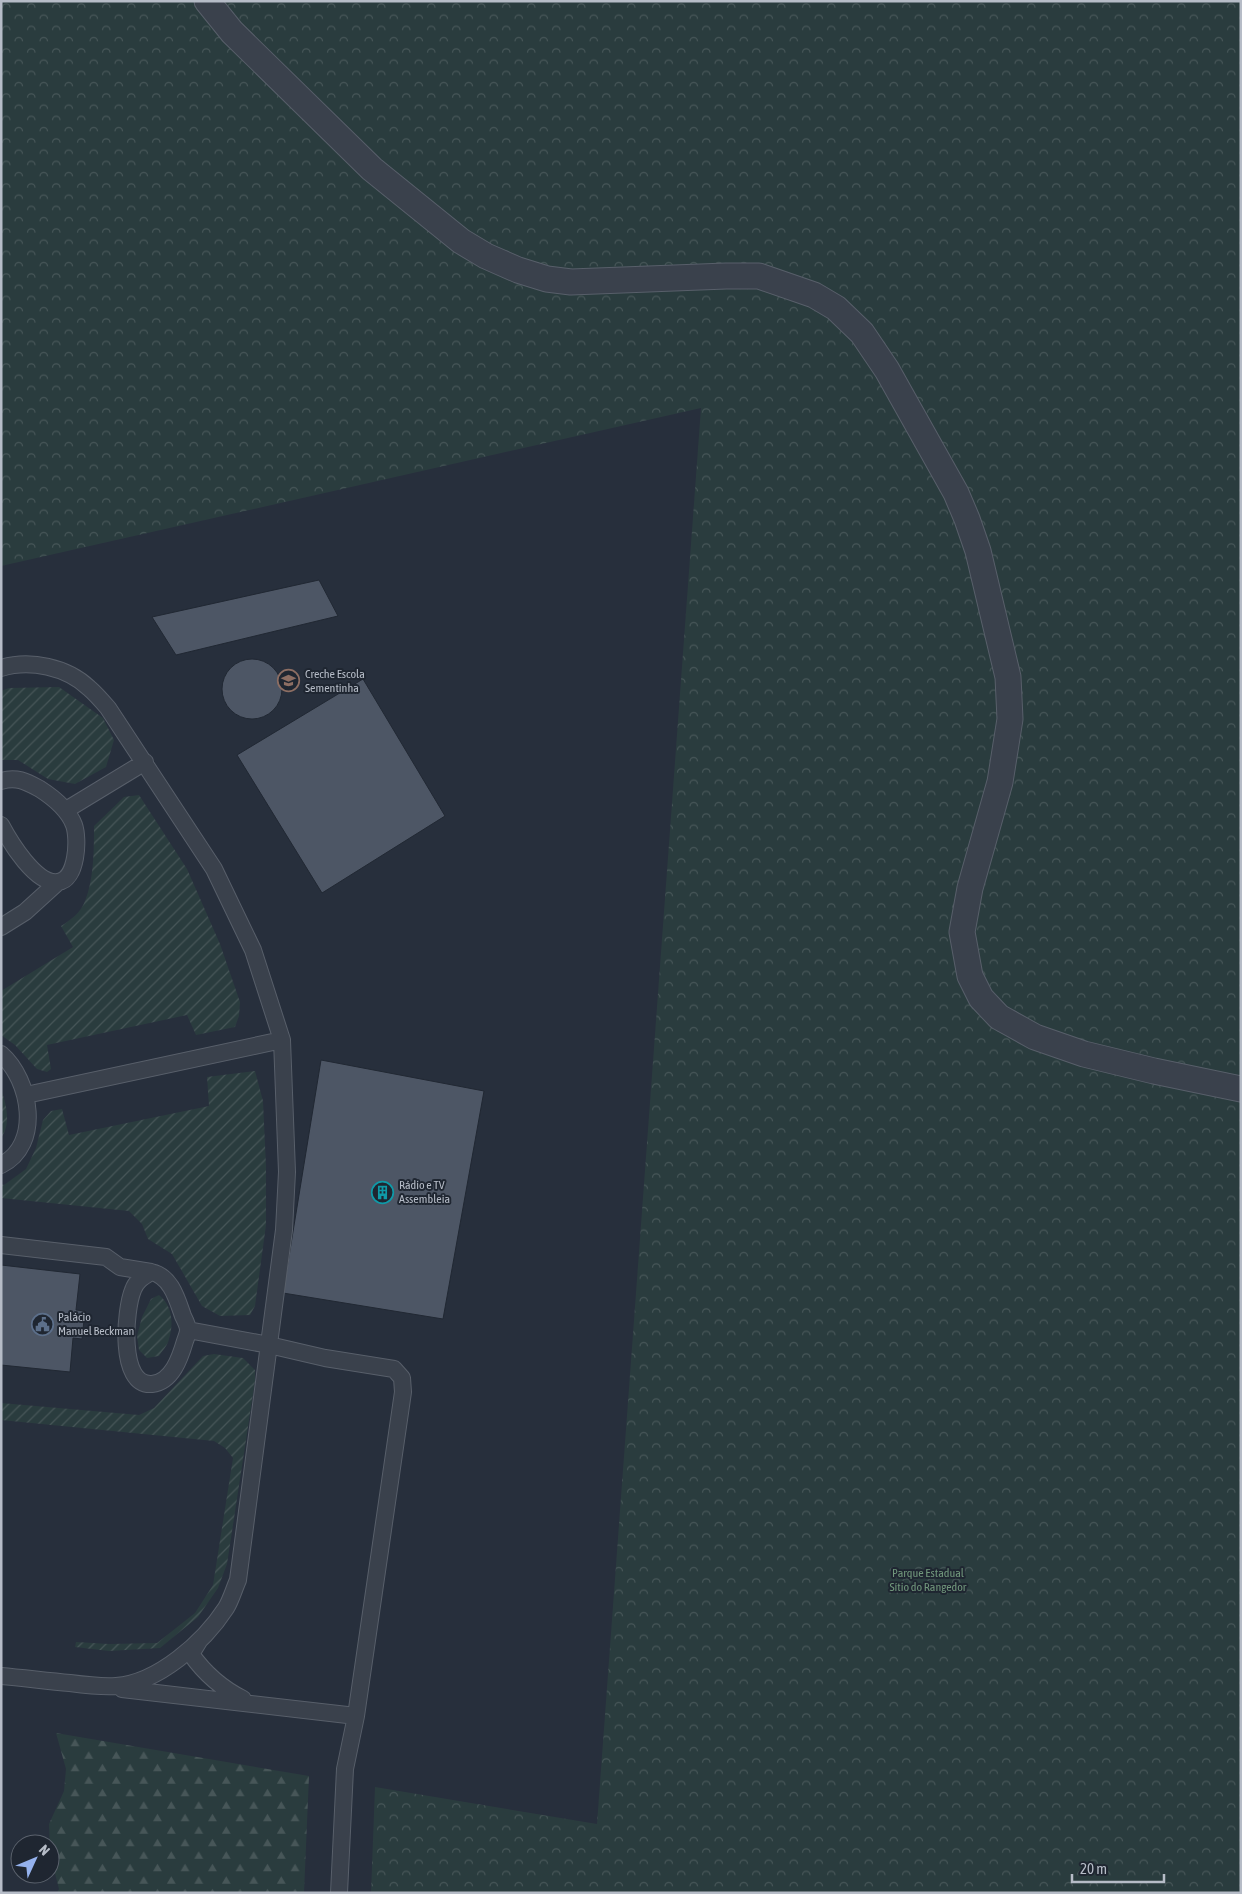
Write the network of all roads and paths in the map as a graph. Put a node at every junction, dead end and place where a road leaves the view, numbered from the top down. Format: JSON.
{"nodes":[{"id":1,"x":207,"y":1,"type":"edge"},
{"id":2,"x":1,"y":668,"type":"edge"},
{"id":3,"x":145,"y":762,"type":"junction"},
{"id":4,"x":1,"y":781,"type":"edge"},
{"id":5,"x":66,"y":810,"type":"junction"},
{"id":6,"x":1,"y":825,"type":"edge"},
{"id":7,"x":58,"y":882,"type":"junction"},
{"id":8,"x":1,"y":927,"type":"edge"},
{"id":9,"x":282,"y":1040,"type":"junction"},
{"id":10,"x":1,"y":1054,"type":"edge"},
{"id":11,"x":1241,"y":1089,"type":"edge"},
{"id":12,"x":26,"y":1095,"type":"junction"},
{"id":13,"x":1,"y":1165,"type":"edge"},
{"id":14,"x":1,"y":1245,"type":"edge"},
{"id":15,"x":151,"y":1272,"type":"junction"},
{"id":16,"x":188,"y":1330,"type":"junction"},
{"id":17,"x":270,"y":1345,"type":"junction"},
{"id":18,"x":202,"y":1637,"type":"junction"},
{"id":19,"x":1,"y":1676,"type":"edge"},
{"id":20,"x":97,"y":1686,"type":"junction"},
{"id":21,"x":254,"y":1705,"type":"junction"},
{"id":22,"x":356,"y":1716,"type":"junction"},
{"id":23,"x":339,"y":1893,"type":"edge"}],
"edges":[{"from":1,"to":11,"type":"street"},
{"from":2,"to":3,"type":"lane"},
{"from":3,"to":5,"type":"lane"},
{"from":3,"to":9,"type":"lane"},
{"from":4,"to":5,"type":"lane"},
{"from":5,"to":7,"type":"lane"},
{"from":6,"to":7,"type":"lane"},
{"from":7,"to":8,"type":"lane"},
{"from":9,"to":12,"type":"lane"},
{"from":9,"to":17,"type":"lane"},
{"from":10,"to":12,"type":"lane"},
{"from":12,"to":13,"type":"lane"},
{"from":14,"to":15,"type":"lane"},
{"from":15,"to":16,"type":"lane"},
{"from":15,"to":16,"type":"lane"},
{"from":16,"to":17,"type":"lane"},
{"from":17,"to":18,"type":"lane"},
{"from":17,"to":22,"type":"lane"},
{"from":18,"to":20,"type":"lane"},
{"from":18,"to":21,"type":"lane"},
{"from":19,"to":20,"type":"lane"},
{"from":20,"to":21,"type":"lane"},
{"from":21,"to":22,"type":"lane"},
{"from":22,"to":23,"type":"lane"}]}
